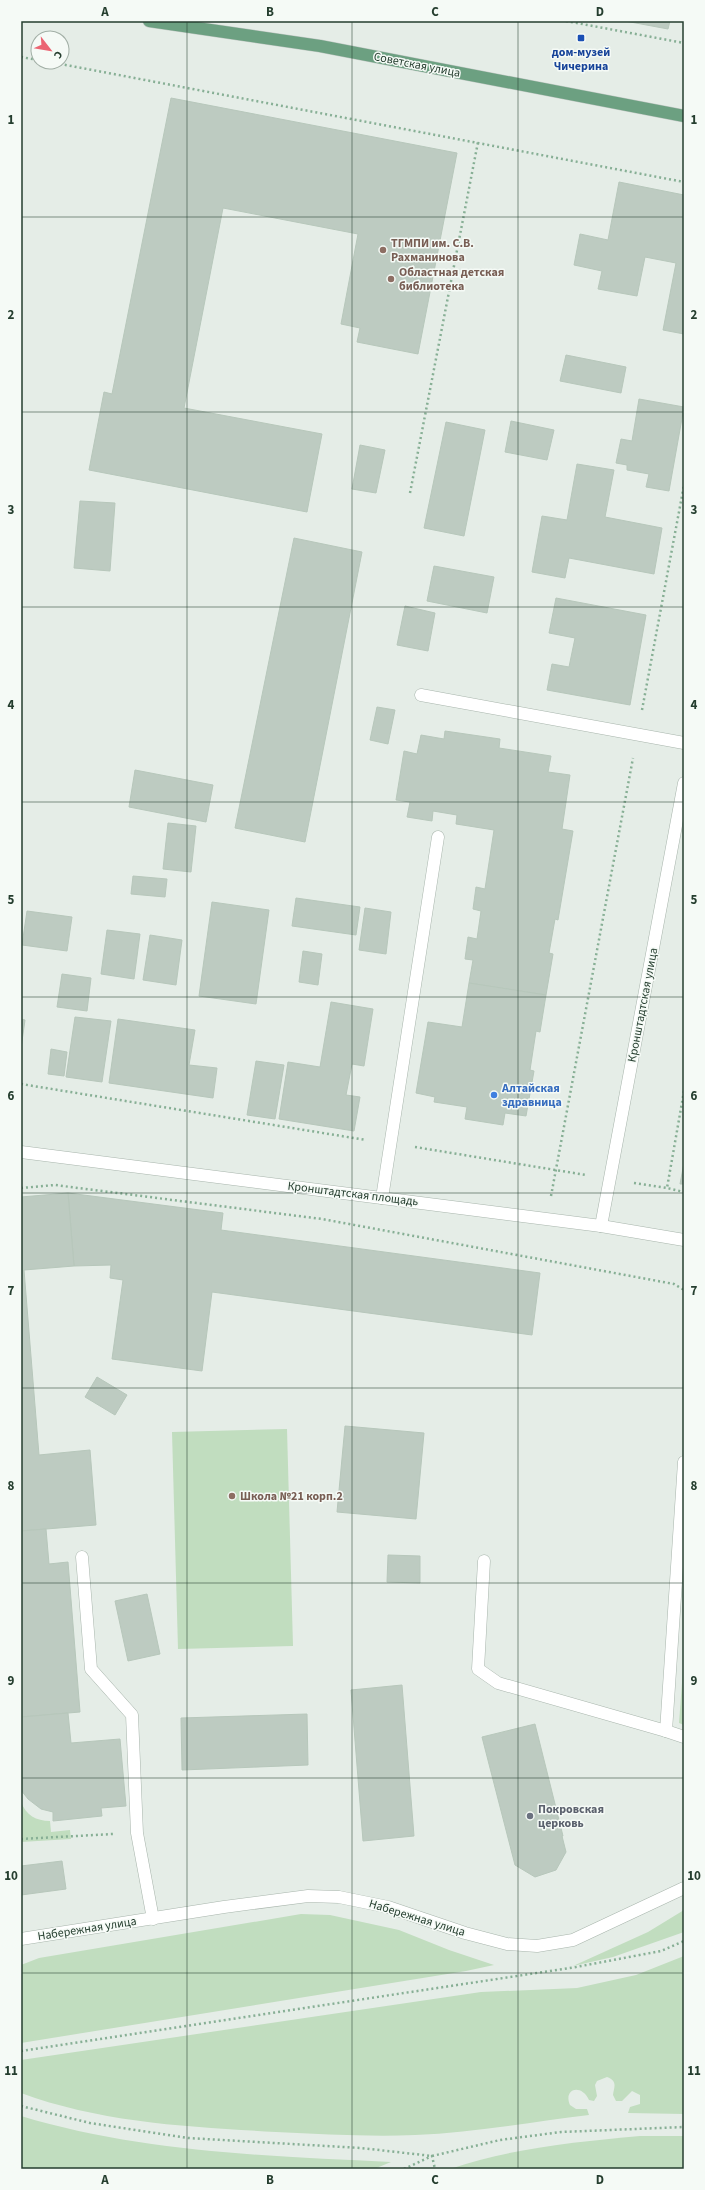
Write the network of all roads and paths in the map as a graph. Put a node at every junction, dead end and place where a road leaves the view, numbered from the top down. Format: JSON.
{"nodes":[{"id":1,"x":149,"y":21,"type":"edge"},
{"id":2,"x":566,"y":21,"type":"edge"},
{"id":3,"x":684,"y":43,"type":"edge"},
{"id":4,"x":70,"y":66,"type":"edge"},
{"id":5,"x":684,"y":116,"type":"edge"},
{"id":6,"x":478,"y":142,"type":"junction"},
{"id":7,"x":684,"y":182,"type":"edge"},
{"id":8,"x":684,"y":485,"type":"edge"},
{"id":9,"x":410,"y":493,"type":"dead end"},
{"id":10,"x":421,"y":695,"type":"dead end"},
{"id":11,"x":638,"y":734,"type":"junction"},
{"id":12,"x":684,"y":742,"type":"edge"},
{"id":13,"x":684,"y":784,"type":"edge"},
{"id":14,"x":438,"y":837,"type":"dead end"},
{"id":15,"x":21,"y":1084,"type":"edge"},
{"id":16,"x":684,"y":1091,"type":"edge"},
{"id":17,"x":390,"y":1143,"type":"junction"},
{"id":18,"x":21,"y":1152,"type":"edge"},
{"id":19,"x":556,"y":1170,"type":"junction"},
{"id":20,"x":588,"y":1176,"type":"dead end"},
{"id":21,"x":628,"y":1182,"type":"dead end"},
{"id":22,"x":21,"y":1188,"type":"edge"},
{"id":23,"x":667,"y":1188,"type":"junction"},
{"id":24,"x":684,"y":1192,"type":"edge"},
{"id":25,"x":382,"y":1198,"type":"junction"},
{"id":26,"x":547,"y":1219,"type":"junction"},
{"id":27,"x":601,"y":1226,"type":"junction"},
{"id":28,"x":684,"y":1240,"type":"edge"},
{"id":29,"x":684,"y":1290,"type":"edge"},
{"id":30,"x":684,"y":1462,"type":"edge"},
{"id":31,"x":82,"y":1557,"type":"dead end"},
{"id":32,"x":484,"y":1561,"type":"dead end"},
{"id":33,"x":666,"y":1731,"type":"junction"},
{"id":34,"x":684,"y":1737,"type":"edge"},
{"id":35,"x":137,"y":1832,"type":"junction"},
{"id":36,"x":21,"y":1839,"type":"edge"},
{"id":37,"x":684,"y":1888,"type":"edge"},
{"id":38,"x":153,"y":1919,"type":"junction"},
{"id":39,"x":21,"y":1939,"type":"edge"},
{"id":40,"x":684,"y":1941,"type":"edge"},
{"id":41,"x":21,"y":2051,"type":"edge"},
{"id":42,"x":21,"y":2106,"type":"edge"},
{"id":43,"x":684,"y":2127,"type":"edge"},
{"id":44,"x":432,"y":2156,"type":"junction"},
{"id":45,"x":404,"y":2169,"type":"edge"},
{"id":46,"x":435,"y":2169,"type":"edge"}],
"edges":[{"from":1,"to":5,"type":"main road","name":"Советская улица"},
{"from":2,"to":3,"type":"path"},
{"from":4,"to":6,"type":"path"},
{"from":6,"to":7,"type":"path"},
{"from":6,"to":9,"type":"path"},
{"from":8,"to":11,"type":"path"},
{"from":10,"to":11,"type":"street"},
{"from":11,"to":12,"type":"street"},
{"from":11,"to":19,"type":"path"},
{"from":13,"to":27,"type":"street","name":"Кронштадтская улица"},
{"from":14,"to":17,"type":"street"},
{"from":15,"to":17,"type":"path"},
{"from":16,"to":23,"type":"path"},
{"from":17,"to":19,"type":"path"},
{"from":17,"to":25,"type":"street"},
{"from":18,"to":25,"type":"street","name":"Кронштадтская площадь"},
{"from":19,"to":20,"type":"path"},
{"from":19,"to":26,"type":"path"},
{"from":21,"to":23,"type":"path"},
{"from":22,"to":29,"type":"path"},
{"from":23,"to":24,"type":"path"},
{"from":25,"to":26,"type":"street","name":"Кронштадтская площадь"},
{"from":26,"to":27,"type":"street","name":"Кронштадтская площадь"},
{"from":27,"to":28,"type":"street","name":"Кронштадтская площадь"},
{"from":30,"to":33,"type":"street"},
{"from":31,"to":35,"type":"street"},
{"from":32,"to":33,"type":"street"},
{"from":33,"to":34,"type":"street"},
{"from":35,"to":36,"type":"path"},
{"from":35,"to":38,"type":"street"},
{"from":37,"to":38,"type":"street","name":"Набережная улица"},
{"from":38,"to":39,"type":"street","name":"Набережная улица"},
{"from":40,"to":41,"type":"path"},
{"from":42,"to":44,"type":"path"},
{"from":43,"to":44,"type":"path"},
{"from":44,"to":45,"type":"path"},
{"from":44,"to":46,"type":"path"}]}
